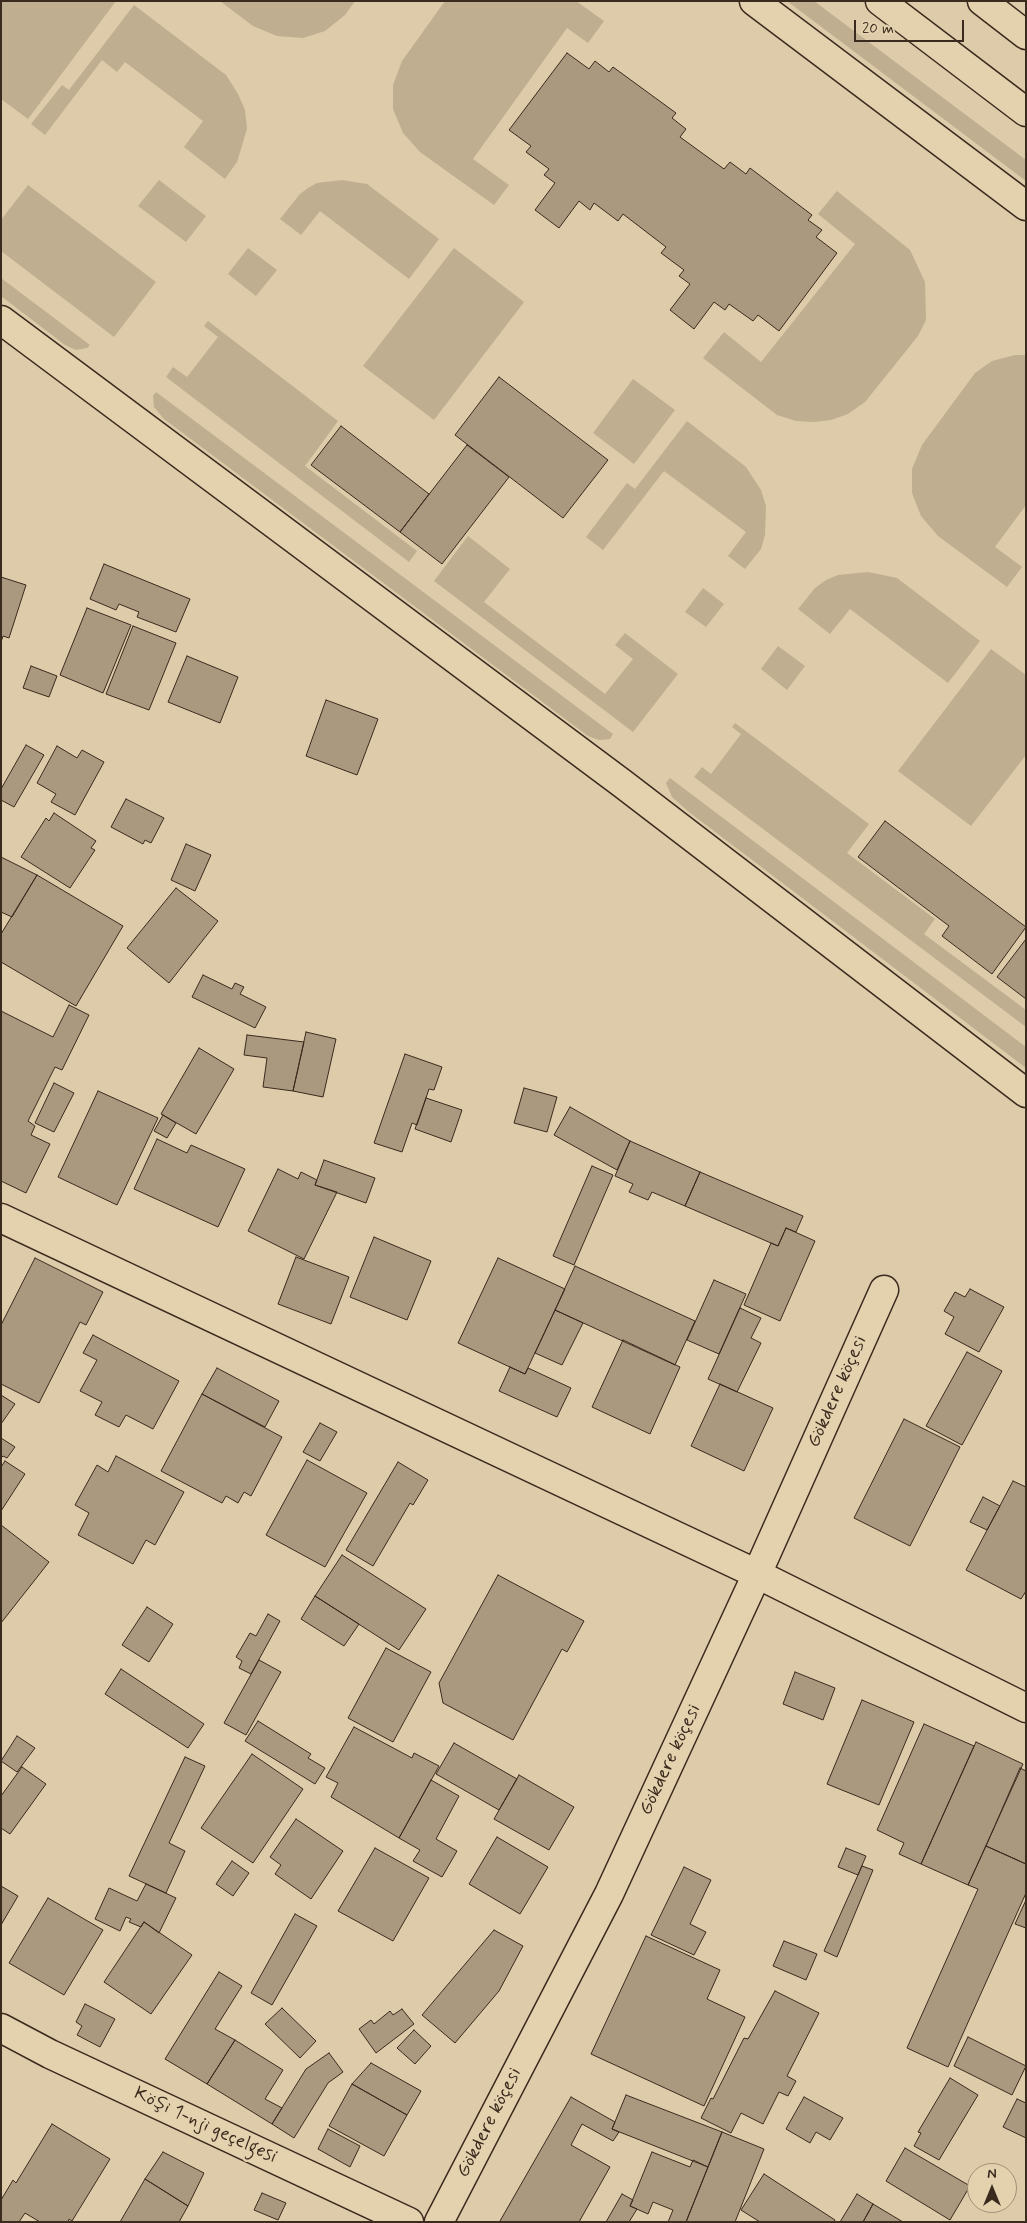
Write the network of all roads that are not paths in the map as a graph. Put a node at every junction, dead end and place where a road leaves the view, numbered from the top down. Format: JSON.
{"nodes":[{"id":1,"x":754,"y":1,"type":"edge"},
{"id":2,"x":880,"y":1,"type":"edge"},
{"id":3,"x":982,"y":1,"type":"edge"},
{"id":4,"x":1026,"y":35,"type":"edge"},
{"id":5,"x":1026,"y":112,"type":"edge"},
{"id":6,"x":1026,"y":206,"type":"edge"},
{"id":7,"x":1,"y":320,"type":"edge"},
{"id":8,"x":1026,"y":1093,"type":"edge"},
{"id":9,"x":5,"y":1228,"type":"edge"},
{"id":10,"x":884,"y":1290,"type":"dead end"},
{"id":11,"x":757,"y":1574,"type":"junction"},
{"id":12,"x":1026,"y":1708,"type":"edge"},
{"id":13,"x":1,"y":2028,"type":"edge"},
{"id":14,"x":410,"y":2222,"type":"edge"},
{"id":15,"x":439,"y":2222,"type":"edge"}],
"edges":[{"from":1,"to":6,"type":"street"},
{"from":2,"to":5,"type":"street"},
{"from":3,"to":4,"type":"street"},
{"from":7,"to":8,"type":"street"},
{"from":9,"to":11,"type":"street"},
{"from":10,"to":11,"type":"street","name":"Gökdere köçesi"},
{"from":11,"to":12,"type":"street"},
{"from":11,"to":15,"type":"street","name":"Gökdere köçesi"},
{"from":13,"to":14,"type":"street","name":"Köşi 1-nji geçelgesi"}]}
